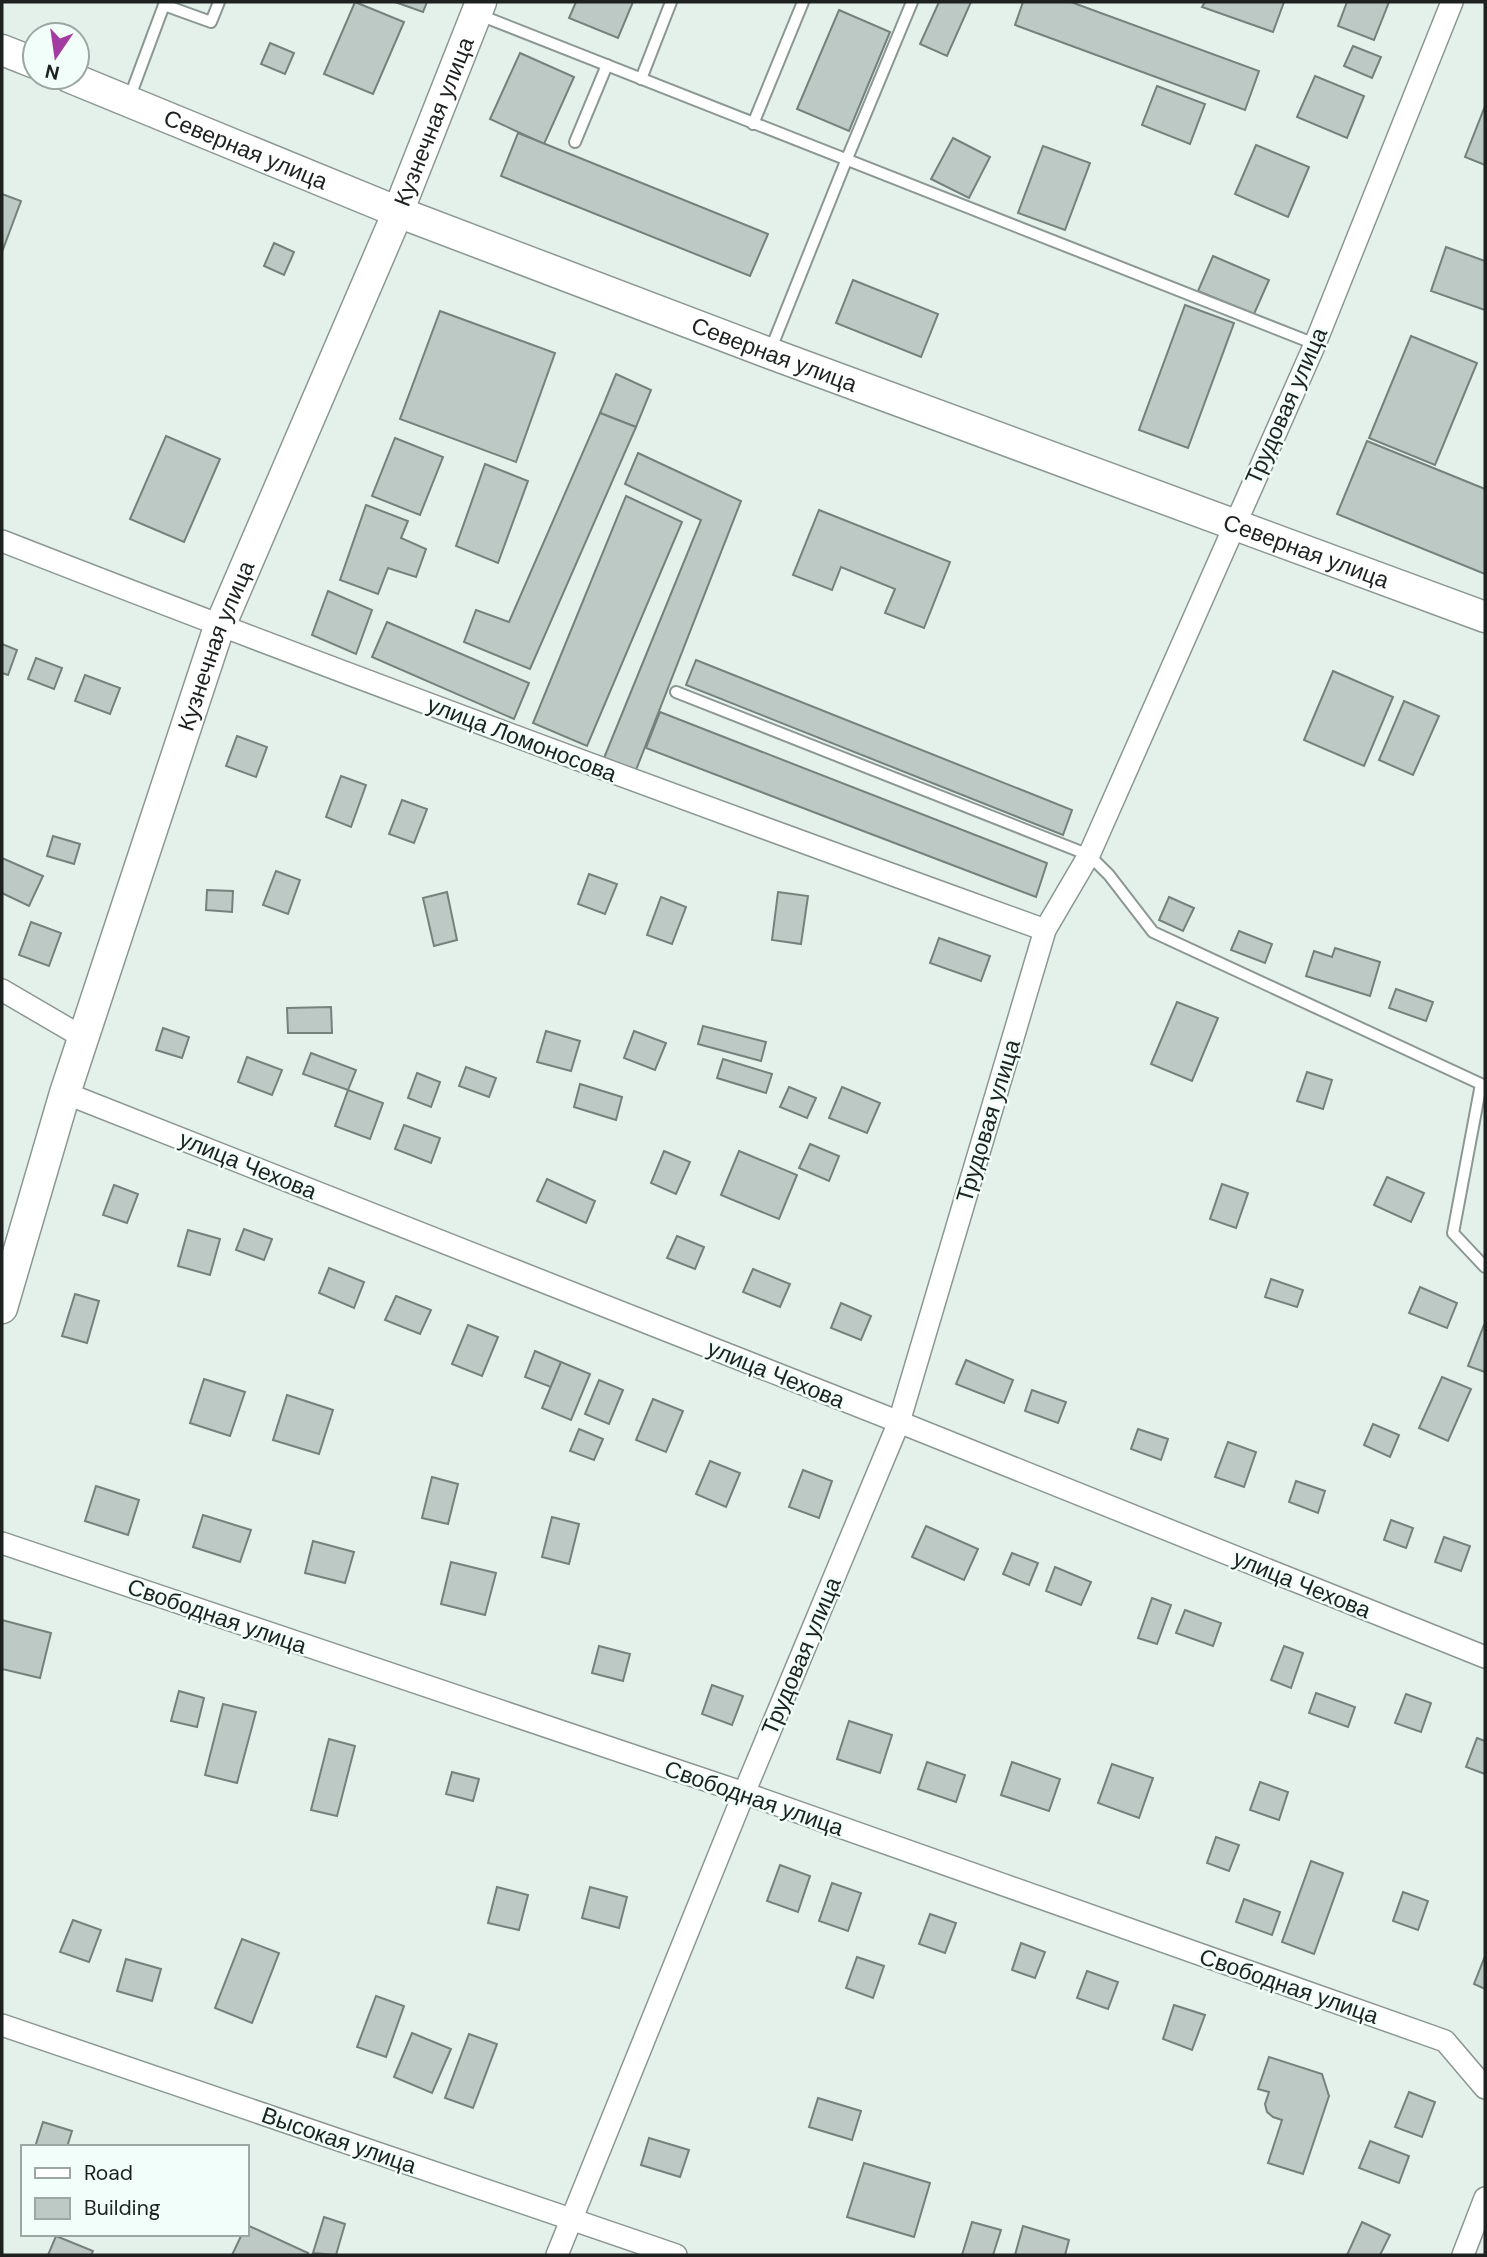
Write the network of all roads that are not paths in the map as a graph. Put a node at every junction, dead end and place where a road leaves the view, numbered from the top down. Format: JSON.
{"nodes":[{"id":1,"x":219,"y":2,"type":"edge"},
{"id":2,"x":671,"y":2,"type":"edge"},
{"id":3,"x":803,"y":2,"type":"edge"},
{"id":4,"x":912,"y":2,"type":"edge"},
{"id":5,"x":1452,"y":2,"type":"edge"},
{"id":6,"x":478,"y":7,"type":"edge"},
{"id":7,"x":2,"y":50,"type":"edge"},
{"id":8,"x":21,"y":57,"type":"edge"},
{"id":9,"x":607,"y":65,"type":"junction"},
{"id":10,"x":641,"y":79,"type":"junction"},
{"id":11,"x":91,"y":86,"type":"edge"},
{"id":12,"x":128,"y":102,"type":"junction"},
{"id":13,"x":753,"y":124,"type":"junction"},
{"id":14,"x":575,"y":142,"type":"dead end"},
{"id":15,"x":846,"y":161,"type":"junction"},
{"id":16,"x":398,"y":212,"type":"junction"},
{"id":17,"x":1315,"y":344,"type":"junction"},
{"id":18,"x":769,"y":353,"type":"junction"},
{"id":19,"x":1234,"y":524,"type":"junction"},
{"id":20,"x":2,"y":541,"type":"edge"},
{"id":21,"x":1485,"y":617,"type":"edge"},
{"id":22,"x":220,"y":626,"type":"junction"},
{"id":23,"x":676,"y":692,"type":"dead end"},
{"id":24,"x":1089,"y":855,"type":"junction"},
{"id":25,"x":1045,"y":930,"type":"junction"},
{"id":26,"x":2,"y":990,"type":"edge"},
{"id":27,"x":84,"y":1038,"type":"junction"},
{"id":28,"x":65,"y":1093,"type":"junction"},
{"id":29,"x":1485,"y":1267,"type":"edge"},
{"id":30,"x":2,"y":1308,"type":"edge"},
{"id":31,"x":899,"y":1422,"type":"junction"},
{"id":32,"x":2,"y":1543,"type":"edge"},
{"id":33,"x":1485,"y":1657,"type":"edge"},
{"id":34,"x":744,"y":1793,"type":"junction"},
{"id":35,"x":2,"y":2025,"type":"edge"},
{"id":36,"x":1485,"y":2088,"type":"edge"},
{"id":37,"x":1485,"y":2198,"type":"edge"},
{"id":38,"x":571,"y":2220,"type":"junction"},
{"id":39,"x":557,"y":2255,"type":"edge"},
{"id":40,"x":676,"y":2255,"type":"edge"},
{"id":41,"x":1463,"y":2255,"type":"edge"}],
"edges":[{"from":1,"to":12,"type":"lane"},
{"from":2,"to":10,"type":"lane"},
{"from":3,"to":13,"type":"lane"},
{"from":4,"to":15,"type":"lane"},
{"from":5,"to":17,"type":"street","name":"Трудовая улица"},
{"from":6,"to":9,"type":"lane"},
{"from":6,"to":16,"type":"street","name":"Кузнечная улица"},
{"from":7,"to":8,"type":"street"},
{"from":9,"to":10,"type":"lane"},
{"from":9,"to":14,"type":"lane"},
{"from":10,"to":13,"type":"lane"},
{"from":11,"to":12,"type":"street","name":"Северная улица"},
{"from":12,"to":16,"type":"street","name":"Северная улица"},
{"from":13,"to":15,"type":"lane"},
{"from":15,"to":17,"type":"lane"},
{"from":15,"to":18,"type":"lane"},
{"from":16,"to":18,"type":"street","name":"Северная улица"},
{"from":16,"to":22,"type":"street","name":"Кузнечная улица"},
{"from":17,"to":19,"type":"street","name":"Трудовая улица"},
{"from":18,"to":19,"type":"street","name":"Северная улица"},
{"from":19,"to":21,"type":"street","name":"Северная улица"},
{"from":19,"to":24,"type":"street","name":"Трудовая улица"},
{"from":20,"to":22,"type":"street","name":"улица Ломоносова"},
{"from":22,"to":25,"type":"street","name":"улица Ломоносова"},
{"from":22,"to":27,"type":"street","name":"Кузнечная улица"},
{"from":23,"to":24,"type":"lane"},
{"from":24,"to":25,"type":"street","name":"Трудовая улица"},
{"from":24,"to":29,"type":"lane"},
{"from":25,"to":31,"type":"street","name":"Трудовая улица"},
{"from":26,"to":27,"type":"street"},
{"from":27,"to":28,"type":"street","name":"Кузнечная улица"},
{"from":28,"to":30,"type":"street","name":"Кузнечная улица"},
{"from":28,"to":31,"type":"street","name":"улица Чехова"},
{"from":31,"to":33,"type":"street","name":"улица Чехова"},
{"from":31,"to":34,"type":"street","name":"Трудовая улица"},
{"from":32,"to":34,"type":"street","name":"Свободная улица"},
{"from":34,"to":36,"type":"street","name":"Свободная улица"},
{"from":34,"to":38,"type":"street","name":"Трудовая улица"},
{"from":35,"to":38,"type":"street","name":"Высокая улица"},
{"from":37,"to":41,"type":"street"},
{"from":38,"to":39,"type":"street","name":"Трудовая улица"},
{"from":38,"to":40,"type":"street","name":"Высокая улица"}]}
